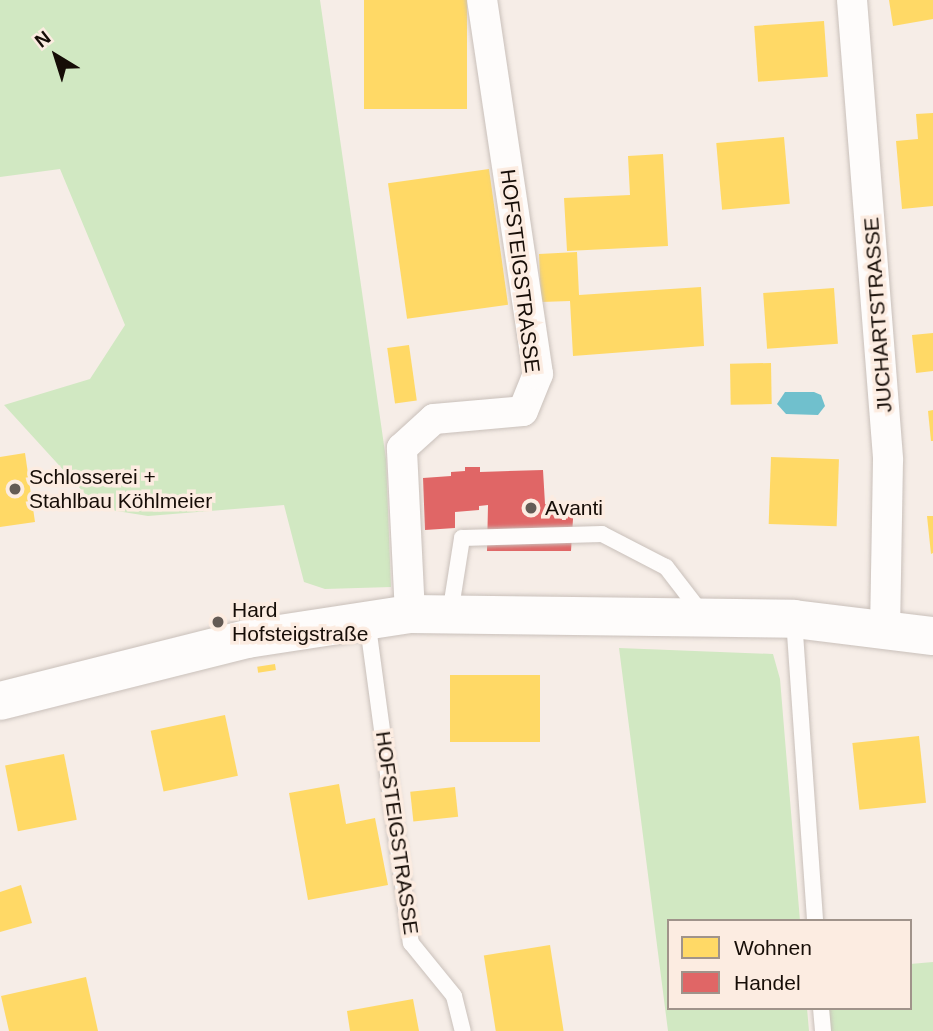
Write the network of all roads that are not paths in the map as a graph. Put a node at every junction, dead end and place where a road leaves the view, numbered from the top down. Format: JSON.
{"nodes":[{"id":1,"x":482,"y":0,"type":"edge"},
{"id":2,"x":852,"y":0,"type":"edge"},
{"id":3,"x":410,"y":614,"type":"junction"},
{"id":4,"x":450,"y":614,"type":"junction"},
{"id":5,"x":704,"y":617,"type":"junction"},
{"id":6,"x":367,"y":619,"type":"junction"},
{"id":7,"x":794,"y":619,"type":"junction"},
{"id":8,"x":885,"y":630,"type":"junction"},
{"id":9,"x":933,"y":636,"type":"edge"},
{"id":10,"x":0,"y":701,"type":"edge"},
{"id":11,"x":815,"y":919,"type":"edge"},
{"id":12,"x":821,"y":1010,"type":"edge"},
{"id":13,"x":463,"y":1031,"type":"edge"},
{"id":14,"x":823,"y":1031,"type":"edge"}],
"edges":[{"from":1,"to":3,"type":"street","name":"HOFSTEIGSTRASSE"},
{"from":2,"to":8,"type":"street","name":"JUCHARTSTRASSE"},
{"from":3,"to":4,"type":"main road"},
{"from":3,"to":6,"type":"main road"},
{"from":4,"to":5,"type":"main road"},
{"from":4,"to":5,"type":"lane"},
{"from":5,"to":7,"type":"main road"},
{"from":6,"to":10,"type":"main road"},
{"from":6,"to":13,"type":"lane","name":"HOFSTEIGSTRASSE"},
{"from":7,"to":8,"type":"main road"},
{"from":7,"to":11,"type":"lane"},
{"from":8,"to":9,"type":"main road"},
{"from":12,"to":14,"type":"lane"}]}
